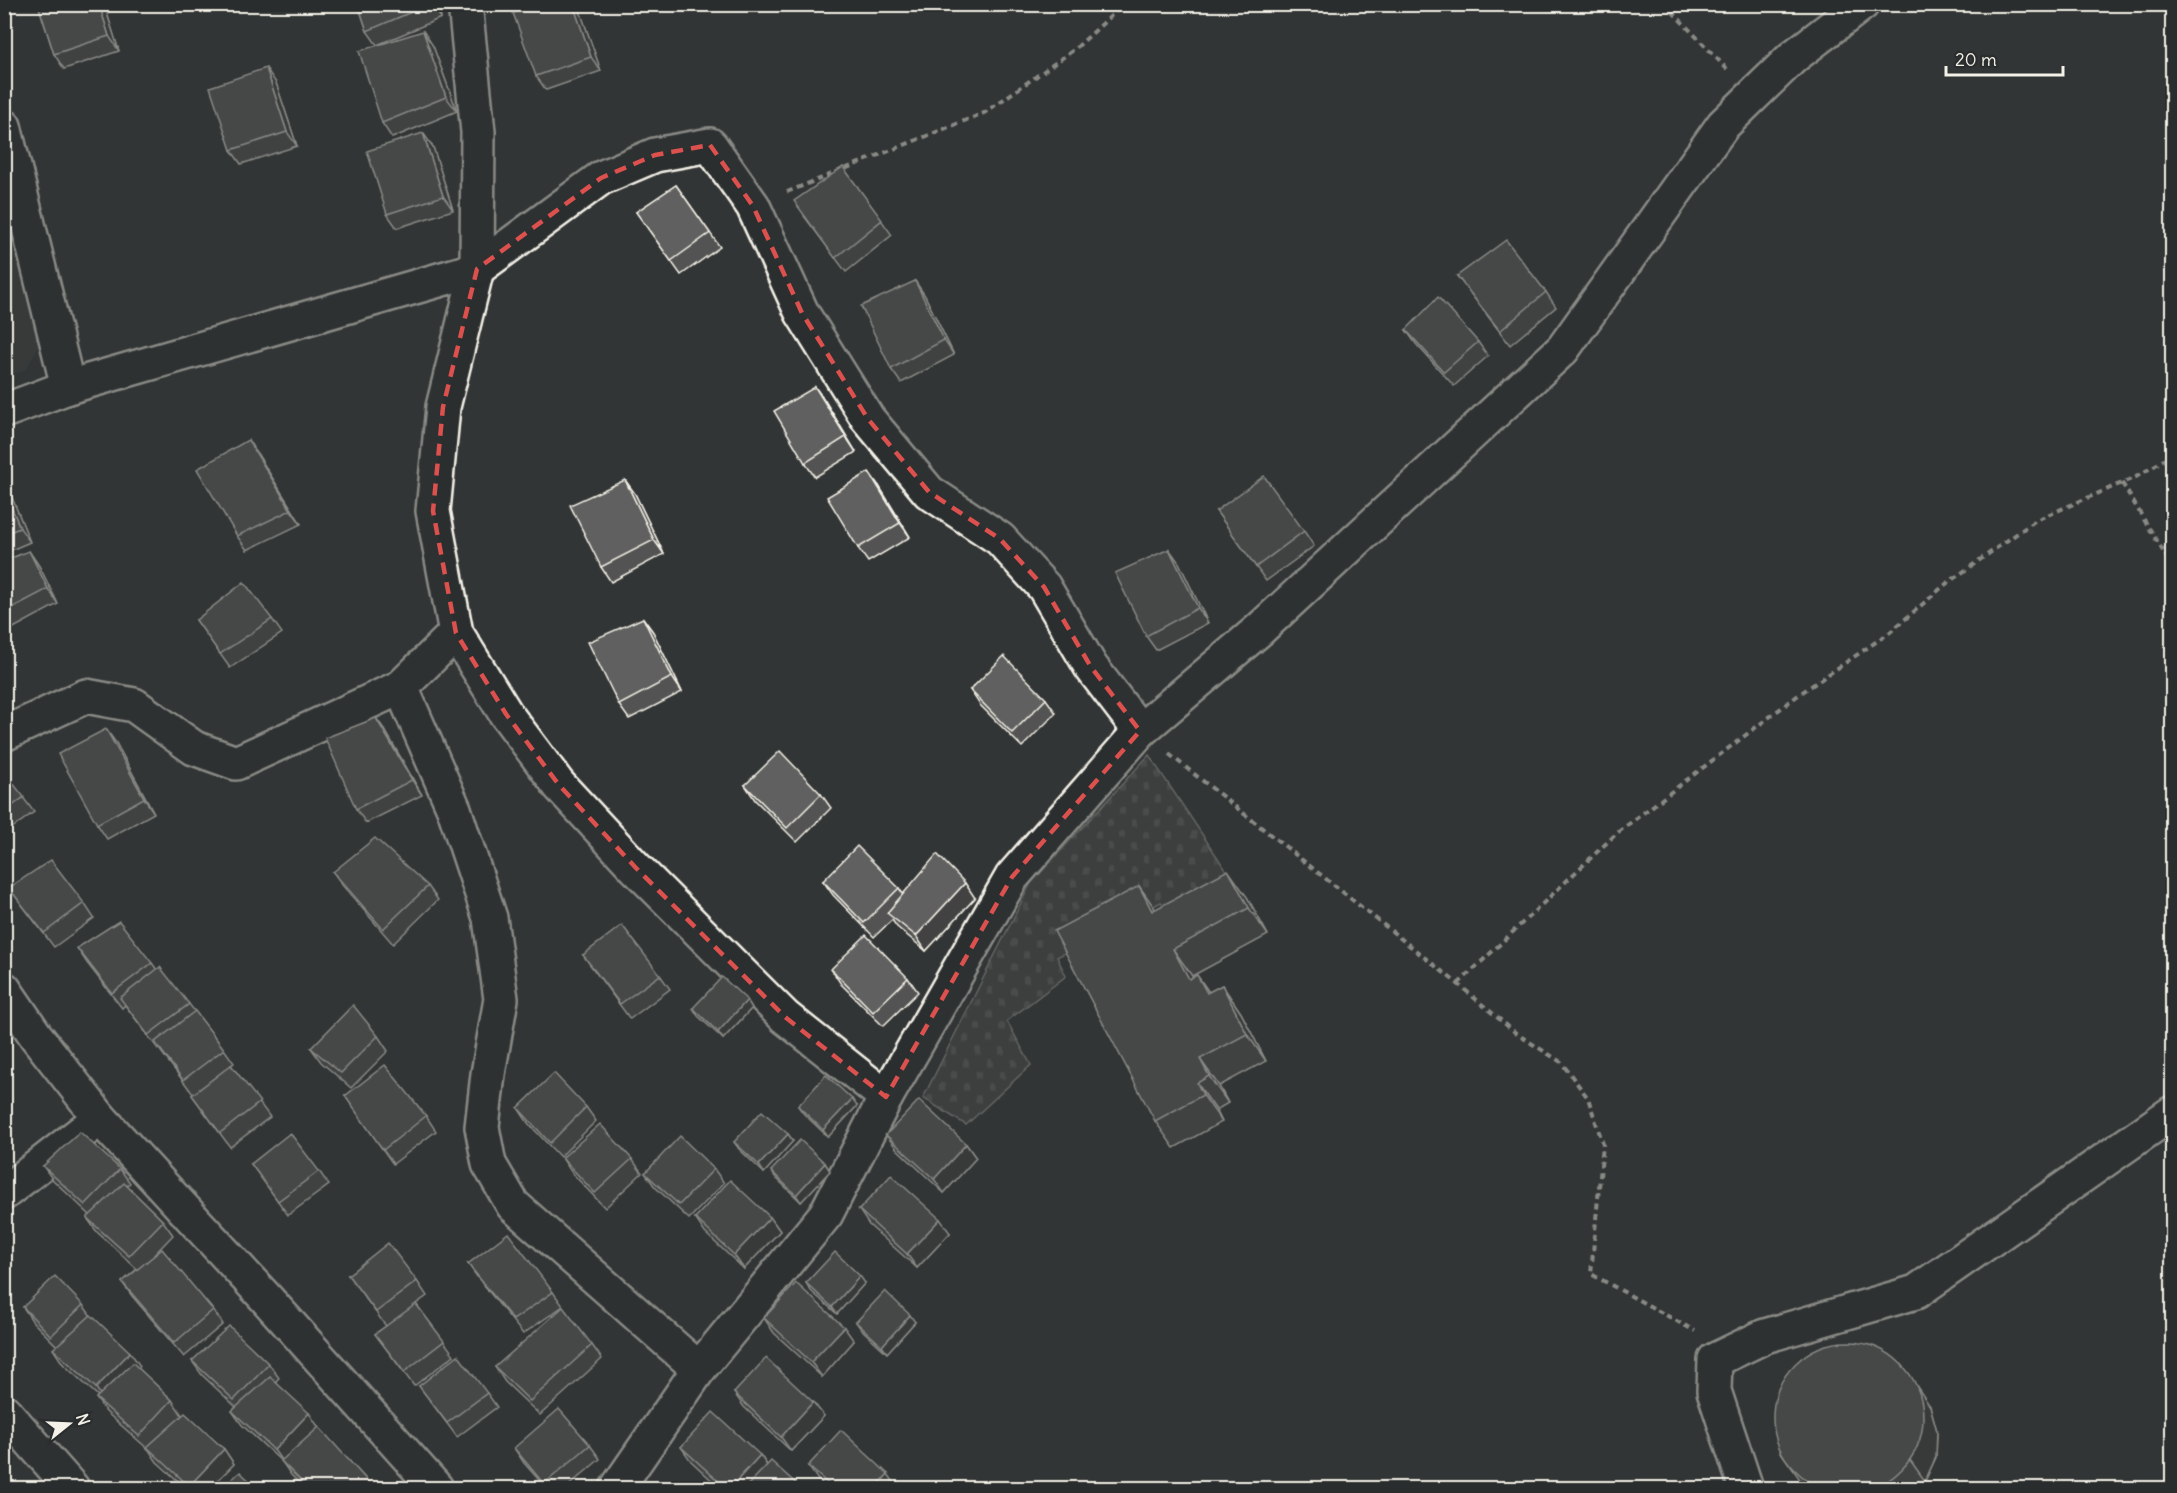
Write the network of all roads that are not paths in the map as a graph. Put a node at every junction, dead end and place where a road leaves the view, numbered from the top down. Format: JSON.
{"nodes":[{"id":1,"x":465,"y":4,"type":"edge"},
{"id":2,"x":1862,"y":4,"type":"edge"},
{"id":3,"x":4,"y":126,"type":"edge"},
{"id":4,"x":477,"y":269,"type":"junction"},
{"id":5,"x":68,"y":387,"type":"junction"},
{"id":6,"x":4,"y":411,"type":"edge"},
{"id":7,"x":456,"y":633,"type":"junction"},
{"id":8,"x":401,"y":687,"type":"junction"},
{"id":9,"x":1140,"y":731,"type":"junction"},
{"id":10,"x":4,"y":734,"type":"edge"},
{"id":11,"x":4,"y":989,"type":"edge"},
{"id":12,"x":886,"y":1097,"type":"junction"},
{"id":13,"x":2172,"y":1113,"type":"edge"},
{"id":14,"x":100,"y":1118,"type":"junction"},
{"id":15,"x":4,"y":1193,"type":"edge"},
{"id":16,"x":699,"y":1369,"type":"junction"},
{"id":17,"x":4,"y":1412,"type":"edge"},
{"id":18,"x":72,"y":1488,"type":"edge"},
{"id":19,"x":436,"y":1488,"type":"edge"},
{"id":20,"x":617,"y":1488,"type":"edge"},
{"id":21,"x":1746,"y":1488,"type":"edge"}],
"edges":[{"from":1,"to":4,"type":"street"},
{"from":2,"to":9,"type":"street"},
{"from":3,"to":5,"type":"street"},
{"from":4,"to":5,"type":"street"},
{"from":4,"to":7,"type":"street"},
{"from":4,"to":9,"type":"street"},
{"from":5,"to":6,"type":"street"},
{"from":7,"to":8,"type":"street"},
{"from":7,"to":12,"type":"street"},
{"from":8,"to":10,"type":"street"},
{"from":8,"to":16,"type":"street"},
{"from":9,"to":12,"type":"street"},
{"from":11,"to":14,"type":"street"},
{"from":12,"to":16,"type":"street"},
{"from":13,"to":21,"type":"street"},
{"from":14,"to":15,"type":"street"},
{"from":14,"to":19,"type":"street"},
{"from":16,"to":20,"type":"street"},
{"from":17,"to":18,"type":"street"}]}
